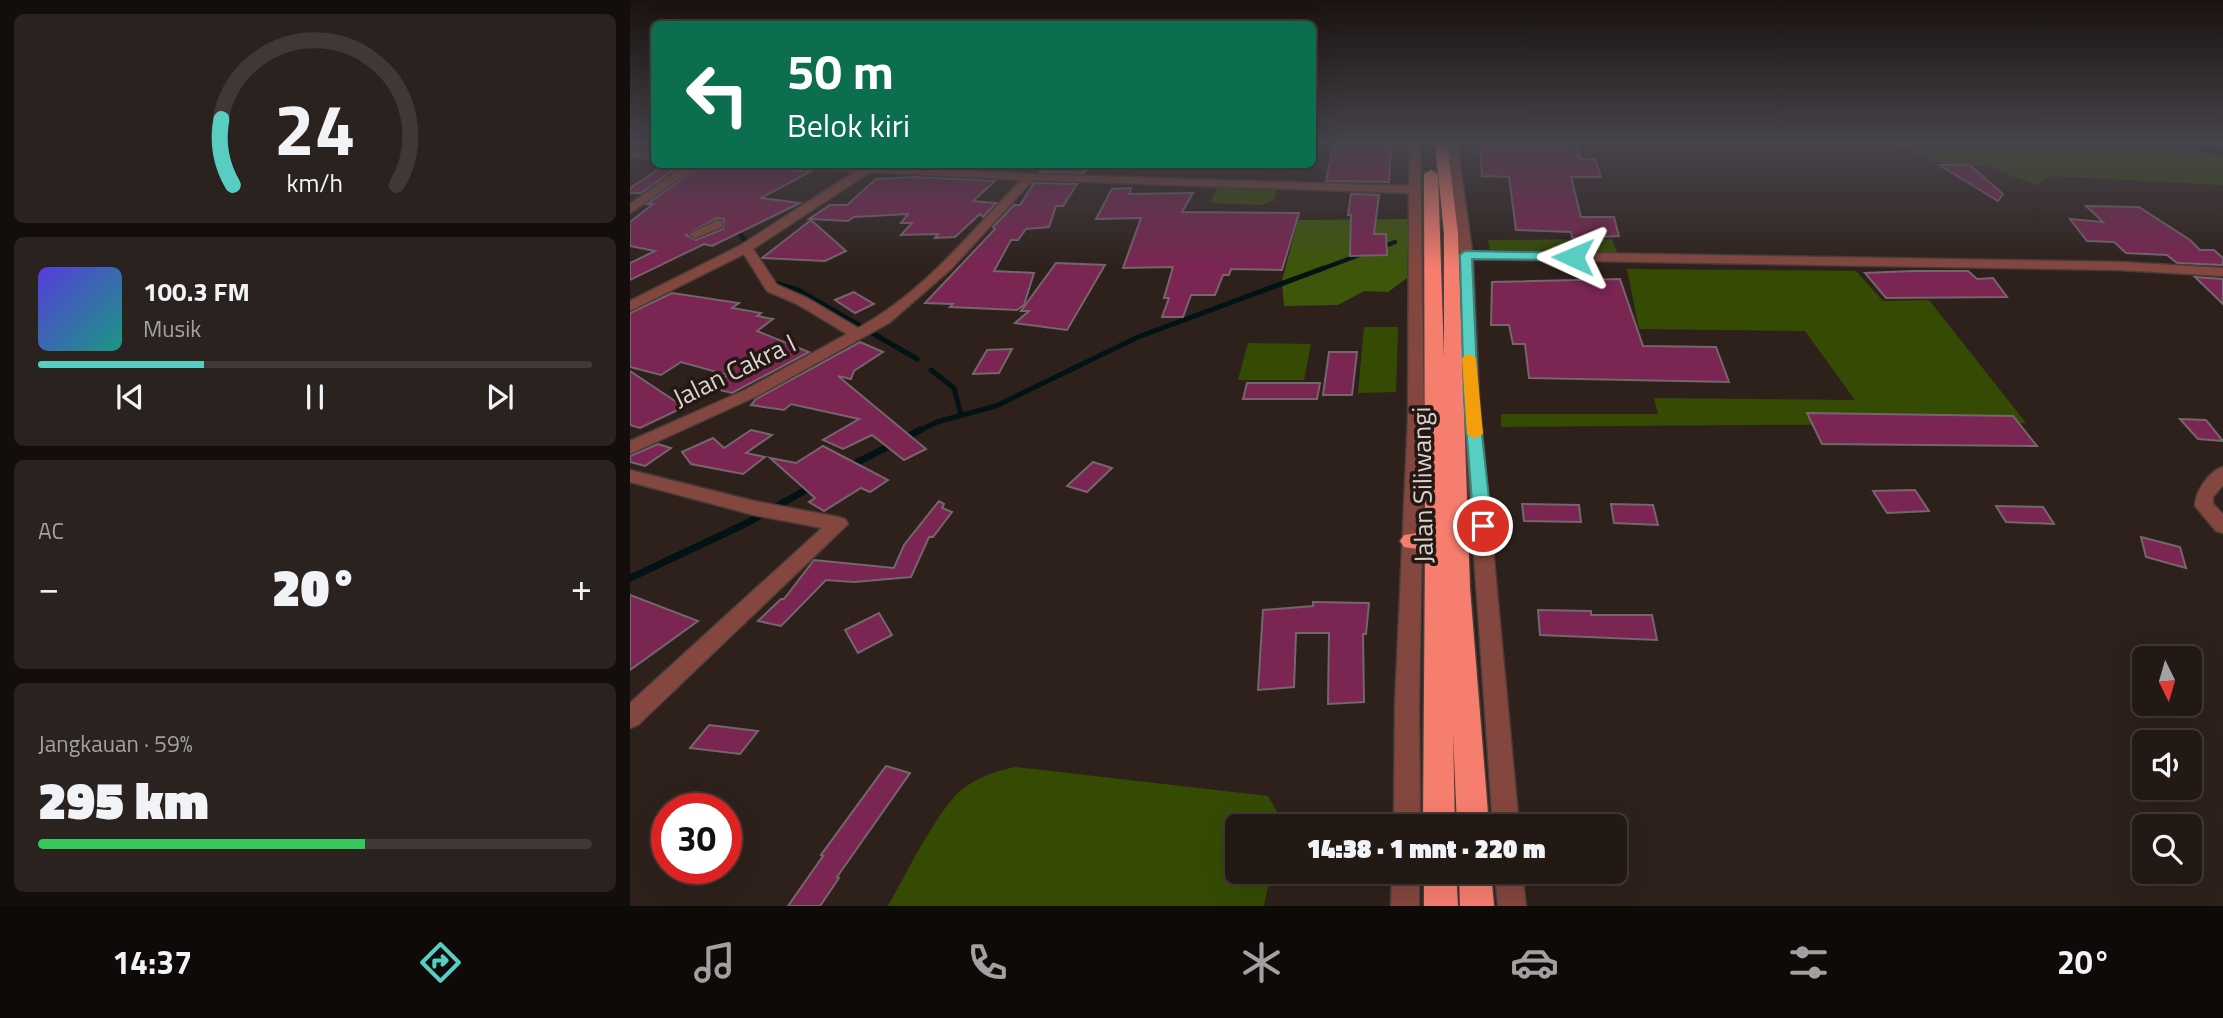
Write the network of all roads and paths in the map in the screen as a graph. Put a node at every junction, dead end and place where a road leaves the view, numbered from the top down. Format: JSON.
{"nodes":[{"id":1,"x":666,"y":184,"type":"edge"},
{"id":2,"x":844,"y":184,"type":"edge"},
{"id":3,"x":1023,"y":184,"type":"edge"},
{"id":4,"x":1245,"y":184,"type":"edge"},
{"id":5,"x":1414,"y":184,"type":"edge"},
{"id":6,"x":1430,"y":184,"type":"edge"},
{"id":7,"x":1446,"y":184,"type":"edge"},
{"id":8,"x":1457,"y":184,"type":"edge"},
{"id":9,"x":1414,"y":190,"type":"junction"},
{"id":10,"x":630,"y":209,"type":"edge"},
{"id":11,"x":718,"y":224,"type":"dead end"},
{"id":12,"x":695,"y":234,"type":"dead end"},
{"id":13,"x":748,"y":247,"type":"junction"},
{"id":14,"x":1465,"y":255,"type":"junction"},
{"id":15,"x":2223,"y":272,"type":"edge"},
{"id":16,"x":630,"y":307,"type":"edge"},
{"id":17,"x":866,"y":330,"type":"junction"},
{"id":18,"x":630,"y":448,"type":"edge"},
{"id":19,"x":2223,"y":473,"type":"edge"},
{"id":20,"x":630,"y":476,"type":"edge"},
{"id":21,"x":2223,"y":526,"type":"edge"},
{"id":22,"x":1412,"y":541,"type":"junction"},
{"id":23,"x":1437,"y":541,"type":"junction"},
{"id":24,"x":630,"y":718,"type":"edge"},
{"id":25,"x":1407,"y":814,"type":"edge"},
{"id":26,"x":1439,"y":814,"type":"edge"},
{"id":27,"x":1471,"y":814,"type":"edge"},
{"id":28,"x":1505,"y":814,"type":"edge"},
{"id":29,"x":1406,"y":884,"type":"edge"},
{"id":30,"x":1440,"y":884,"type":"edge"},
{"id":31,"x":1476,"y":884,"type":"edge"},
{"id":32,"x":1510,"y":884,"type":"edge"},
{"id":33,"x":1405,"y":906,"type":"edge"},
{"id":34,"x":1441,"y":906,"type":"edge"},
{"id":35,"x":1477,"y":906,"type":"edge"},
{"id":36,"x":1512,"y":906,"type":"edge"}],
"edges":[{"from":1,"to":10,"type":"street"},
{"from":2,"to":13,"type":"street"},
{"from":3,"to":17,"type":"street","name":"Jalan Cakra I"},
{"from":4,"to":9,"type":"street"},
{"from":5,"to":9,"type":"street"},
{"from":6,"to":23,"type":"highway","name":"Jalan Siliwangi"},
{"from":7,"to":27,"type":"highway","name":"Jalan Siliwangi"},
{"from":8,"to":14,"type":"street"},
{"from":9,"to":22,"type":"street"},
{"from":11,"to":12,"type":"street"},
{"from":13,"to":16,"type":"street"},
{"from":13,"to":17,"type":"street"},
{"from":14,"to":15,"type":"street"},
{"from":14,"to":28,"type":"street"},
{"from":17,"to":18,"type":"street","name":"Jalan Cakra I"},
{"from":19,"to":21,"type":"street"},
{"from":20,"to":24,"type":"street"},
{"from":22,"to":23,"type":"highway"},
{"from":22,"to":25,"type":"street"},
{"from":23,"to":26,"type":"highway","name":"Jalan Siliwangi"},
{"from":29,"to":33,"type":"street"},
{"from":30,"to":34,"type":"highway"},
{"from":31,"to":35,"type":"highway"},
{"from":32,"to":36,"type":"street"}]}
